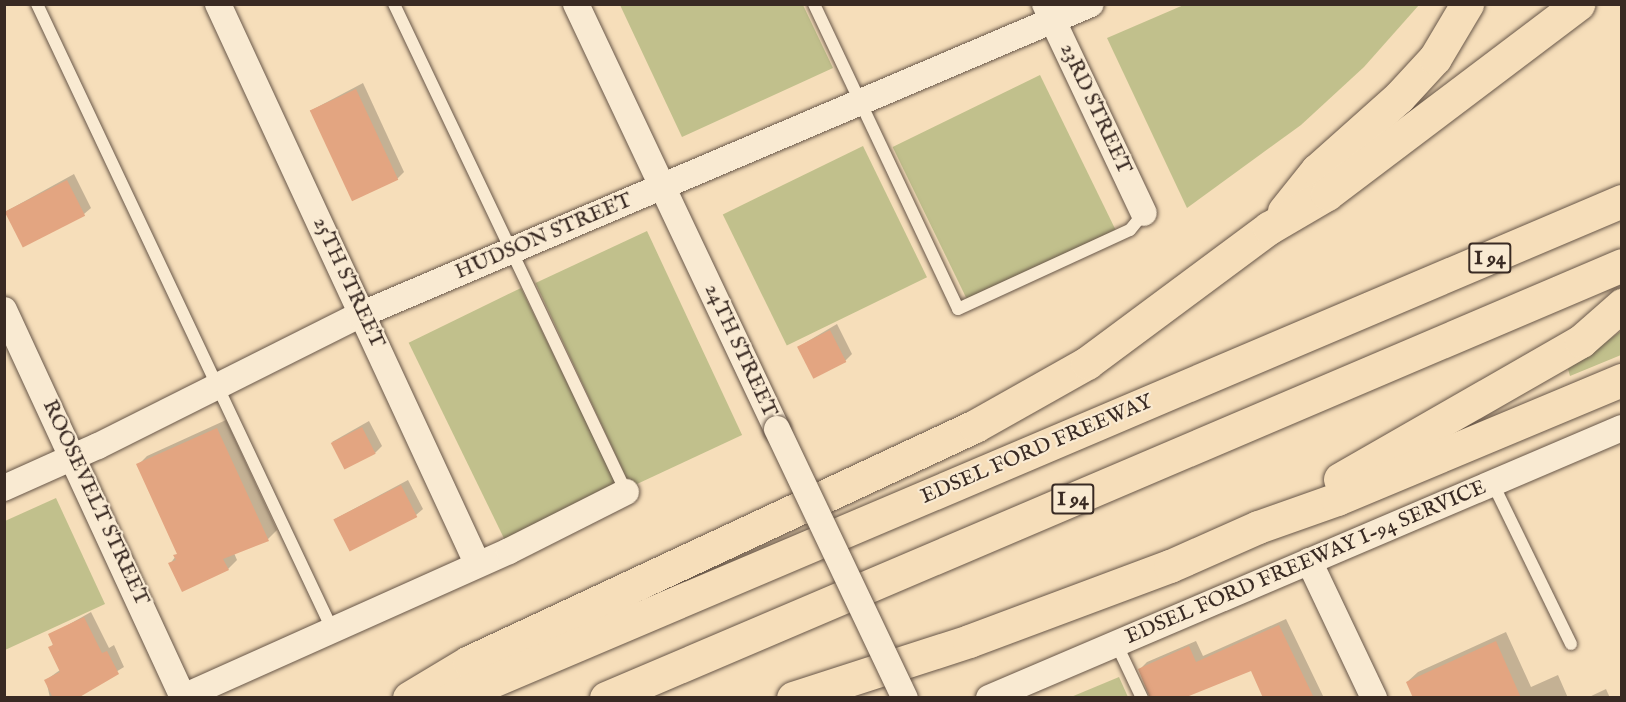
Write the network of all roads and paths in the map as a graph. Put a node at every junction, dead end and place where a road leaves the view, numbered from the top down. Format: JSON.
{"nodes":[{"id":1,"x":37,"y":4,"type":"edge"},
{"id":2,"x":218,"y":4,"type":"edge"},
{"id":3,"x":394,"y":4,"type":"edge"},
{"id":4,"x":576,"y":4,"type":"edge"},
{"id":5,"x":814,"y":4,"type":"edge"},
{"id":6,"x":1091,"y":4,"type":"edge"},
{"id":7,"x":1467,"y":4,"type":"edge"},
{"id":8,"x":1578,"y":4,"type":"edge"},
{"id":9,"x":1049,"y":13,"type":"edge"},
{"id":10,"x":861,"y":102,"type":"junction"},
{"id":11,"x":662,"y":187,"type":"junction"},
{"id":12,"x":1622,"y":201,"type":"edge"},
{"id":13,"x":1144,"y":213,"type":"joint"},
{"id":14,"x":1269,"y":228,"type":"junction"},
{"id":15,"x":511,"y":251,"type":"junction"},
{"id":16,"x":1622,"y":265,"type":"edge"},
{"id":17,"x":1622,"y":305,"type":"edge"},
{"id":18,"x":4,"y":310,"type":"edge"},
{"id":19,"x":360,"y":315,"type":"junction"},
{"id":20,"x":1622,"y":380,"type":"edge"},
{"id":21,"x":216,"y":387,"type":"junction"},
{"id":22,"x":1622,"y":428,"type":"edge"},
{"id":23,"x":74,"y":457,"type":"junction"},
{"id":24,"x":1493,"y":484,"type":"junction"},
{"id":25,"x":4,"y":488,"type":"edge"},
{"id":26,"x":626,"y":492,"type":"joint"},
{"id":27,"x":1258,"y":527,"type":"junction"},
{"id":28,"x":1309,"y":561,"type":"junction"},
{"id":29,"x":477,"y":563,"type":"junction"},
{"id":30,"x":332,"y":629,"type":"junction"},
{"id":31,"x":1116,"y":643,"type":"junction"},
{"id":32,"x":1570,"y":644,"type":"dead end"},
{"id":33,"x":182,"y":697,"type":"edge"},
{"id":34,"x":409,"y":698,"type":"edge"},
{"id":35,"x":452,"y":698,"type":"edge"},
{"id":36,"x":606,"y":698,"type":"edge"},
{"id":37,"x":793,"y":698,"type":"edge"},
{"id":38,"x":905,"y":698,"type":"edge"},
{"id":39,"x":989,"y":698,"type":"edge"},
{"id":40,"x":1142,"y":698,"type":"edge"},
{"id":41,"x":1374,"y":698,"type":"edge"}],
"edges":[{"from":1,"to":21,"type":"lane"},
{"from":2,"to":19,"type":"street","name":"25TH STREET"},
{"from":3,"to":15,"type":"lane"},
{"from":4,"to":11,"type":"street","name":"24TH STREET"},
{"from":5,"to":10,"type":"lane"},
{"from":6,"to":9,"type":"street","name":"HUDSON STREET"},
{"from":7,"to":14,"type":"highway"},
{"from":8,"to":14,"type":"highway"},
{"from":9,"to":10,"type":"street","name":"HUDSON STREET"},
{"from":9,"to":13,"type":"street","name":"23RD STREET"},
{"from":10,"to":11,"type":"street","name":"HUDSON STREET"},
{"from":10,"to":13,"type":"lane"},
{"from":11,"to":15,"type":"street","name":"HUDSON STREET"},
{"from":11,"to":38,"type":"street","name":"24TH STREET","bridge":true},
{"from":12,"to":35,"type":"highway","name":"EDSEL FORD FREEWAY","number":"I 94"},
{"from":14,"to":34,"type":"highway"},
{"from":15,"to":19,"type":"street","name":"HUDSON STREET"},
{"from":15,"to":26,"type":"lane"},
{"from":16,"to":36,"type":"highway","number":"I 94"},
{"from":17,"to":27,"type":"highway"},
{"from":18,"to":23,"type":"street","name":"ROOSEVELT STREET"},
{"from":19,"to":21,"type":"street","name":"HUDSON STREET"},
{"from":19,"to":29,"type":"street","name":"25TH STREET"},
{"from":20,"to":27,"type":"highway"},
{"from":21,"to":23,"type":"street","name":"HUDSON STREET"},
{"from":21,"to":30,"type":"lane"},
{"from":22,"to":24,"type":"street","name":"EDSEL FORD FREEWAY I-94 SERVICE"},
{"from":23,"to":25,"type":"street","name":"HUDSON STREET"},
{"from":23,"to":33,"type":"street","name":"ROOSEVELT STREET"},
{"from":24,"to":28,"type":"street","name":"EDSEL FORD FREEWAY I-94 SERVICE"},
{"from":24,"to":32,"type":"lane"},
{"from":26,"to":29,"type":"street"},
{"from":27,"to":37,"type":"highway"},
{"from":28,"to":31,"type":"street","name":"EDSEL FORD FREEWAY I-94 SERVICE"},
{"from":28,"to":41,"type":"street"},
{"from":29,"to":30,"type":"street"},
{"from":30,"to":33,"type":"street"},
{"from":31,"to":39,"type":"street","name":"EDSEL FORD FREEWAY I-94 SERVICE"},
{"from":31,"to":40,"type":"lane"}]}
